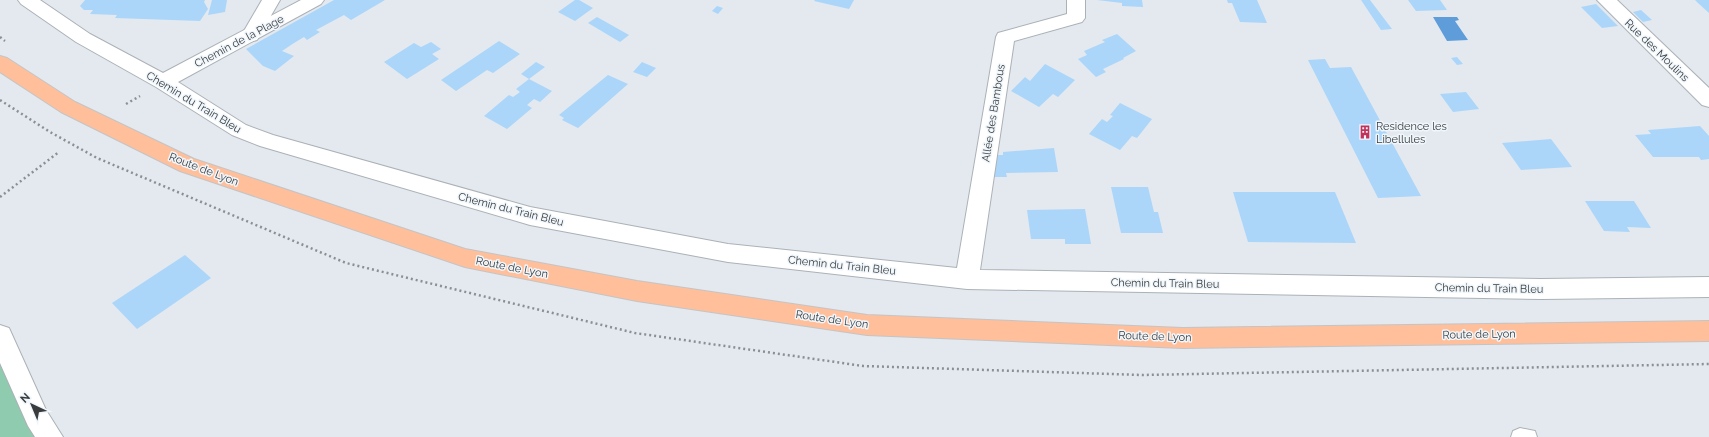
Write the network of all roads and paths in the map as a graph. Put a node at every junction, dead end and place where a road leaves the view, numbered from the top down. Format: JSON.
{"nodes":[{"id":1,"x":27,"y":0,"type":"edge"},
{"id":2,"x":271,"y":0,"type":"edge"},
{"id":3,"x":315,"y":0,"type":"edge"},
{"id":4,"x":1076,"y":0,"type":"edge"},
{"id":5,"x":1606,"y":0,"type":"edge"},
{"id":6,"x":250,"y":36,"type":"junction"},
{"id":7,"x":0,"y":63,"type":"edge"},
{"id":8,"x":163,"y":82,"type":"junction"},
{"id":9,"x":1709,"y":100,"type":"edge"},
{"id":10,"x":59,"y":152,"type":"dead end"},
{"id":11,"x":0,"y":197,"type":"edge"},
{"id":12,"x":967,"y":279,"type":"junction"},
{"id":13,"x":1709,"y":287,"type":"edge"},
{"id":14,"x":1709,"y":331,"type":"edge"},
{"id":15,"x":4,"y":345,"type":"edge"},
{"id":16,"x":50,"y":437,"type":"edge"},
{"id":17,"x":1520,"y":437,"type":"edge"},
{"id":18,"x":1528,"y":437,"type":"edge"}],
"edges":[{"from":1,"to":8,"type":"street","name":"Chemin du Train Bleu"},
{"from":2,"to":6,"type":"street"},
{"from":3,"to":6,"type":"street","name":"Chemin de la Plage"},
{"from":4,"to":12,"type":"street","name":"Allée des Bambous"},
{"from":5,"to":9,"type":"street","name":"Rue des Moulins"},
{"from":6,"to":8,"type":"street","name":"Chemin de la Plage"},
{"from":7,"to":14,"type":"main road","name":"Route de Lyon"},
{"from":8,"to":12,"type":"street","name":"Chemin du Train Bleu"},
{"from":10,"to":11,"type":"path"},
{"from":12,"to":13,"type":"street","name":"Chemin du Train Bleu"},
{"from":15,"to":16,"type":"street"},
{"from":17,"to":18,"type":"lane"}]}
